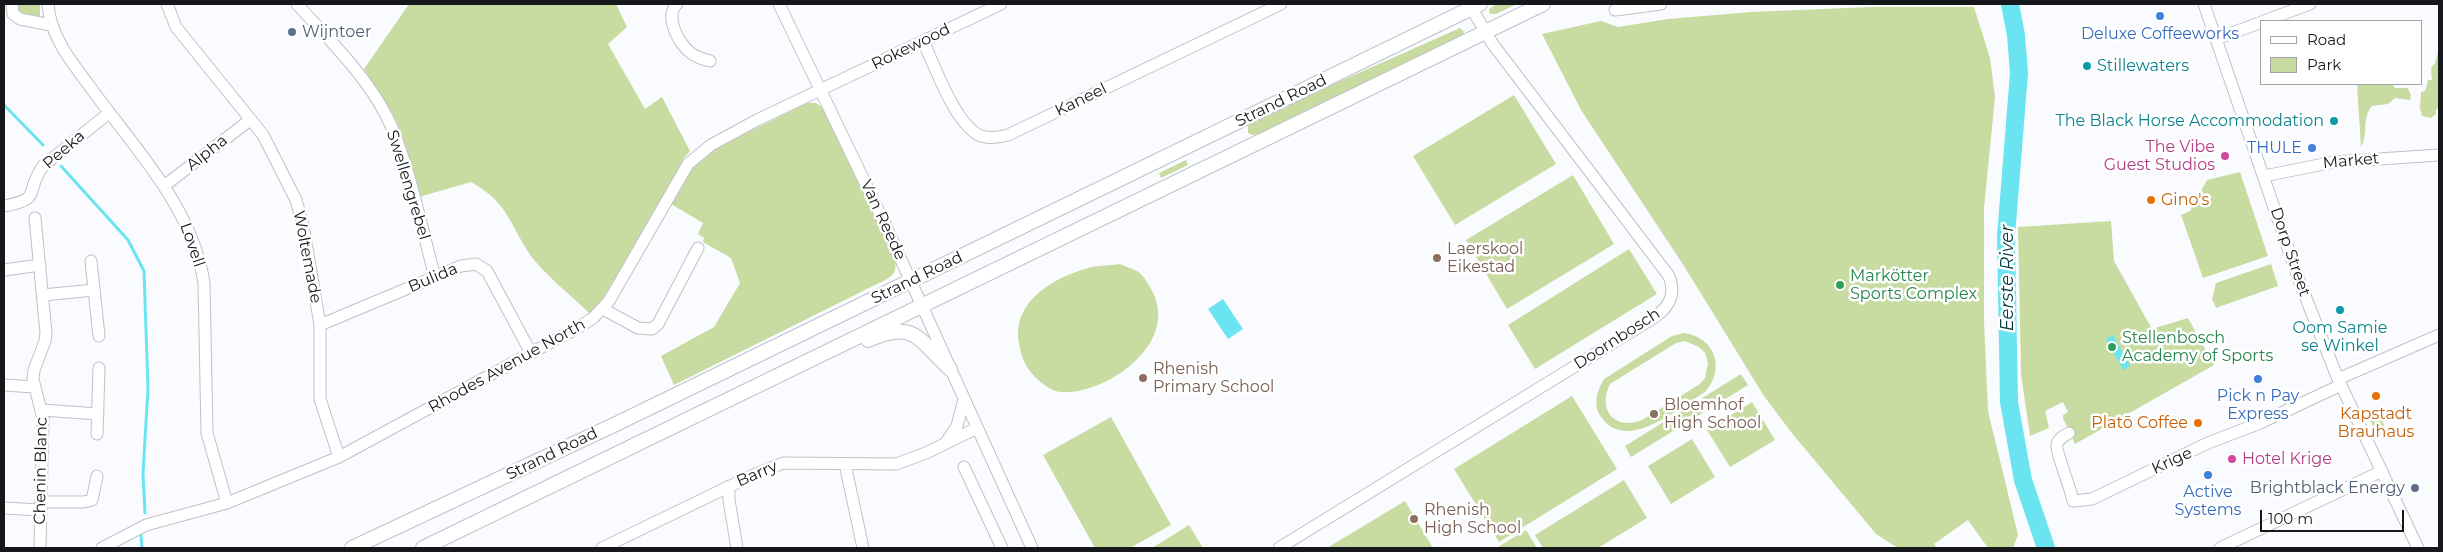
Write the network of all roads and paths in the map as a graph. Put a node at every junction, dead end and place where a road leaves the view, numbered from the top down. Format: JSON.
{"nodes":[{"id":1,"x":12,"y":4,"type":"edge"},
{"id":2,"x":48,"y":4,"type":"edge"},
{"id":3,"x":167,"y":4,"type":"edge"},
{"id":4,"x":297,"y":4,"type":"edge"},
{"id":5,"x":677,"y":4,"type":"edge"},
{"id":6,"x":779,"y":4,"type":"edge"},
{"id":7,"x":1001,"y":4,"type":"edge"},
{"id":8,"x":1281,"y":4,"type":"edge"},
{"id":9,"x":1543,"y":4,"type":"edge"},
{"id":10,"x":1661,"y":4,"type":"edge"},
{"id":11,"x":2204,"y":4,"type":"edge"},
{"id":12,"x":2310,"y":4,"type":"edge"},
{"id":13,"x":1473,"y":5,"type":"edge"},
{"id":14,"x":1615,"y":10,"type":"dead end"},
{"id":15,"x":2268,"y":20,"type":"edge"},
{"id":16,"x":2260,"y":23,"type":"edge"},
{"id":17,"x":51,"y":25,"type":"junction"},
{"id":18,"x":1485,"y":32,"type":"junction"},
{"id":19,"x":2216,"y":39,"type":"junction"},
{"id":20,"x":923,"y":41,"type":"junction"},
{"id":21,"x":710,"y":61,"type":"dead end"},
{"id":22,"x":822,"y":90,"type":"junction"},
{"id":23,"x":109,"y":113,"type":"junction"},
{"id":24,"x":250,"y":120,"type":"junction"},
{"id":25,"x":2439,"y":155,"type":"edge"},
{"id":26,"x":2264,"y":176,"type":"junction"},
{"id":27,"x":164,"y":186,"type":"junction"},
{"id":28,"x":4,"y":206,"type":"edge"},
{"id":29,"x":35,"y":218,"type":"dead end"},
{"id":30,"x":698,"y":248,"type":"dead end"},
{"id":31,"x":91,"y":261,"type":"dead end"},
{"id":32,"x":40,"y":264,"type":"junction"},
{"id":33,"x":4,"y":270,"type":"edge"},
{"id":34,"x":435,"y":277,"type":"junction"},
{"id":35,"x":911,"y":280,"type":"junction"},
{"id":36,"x":94,"y":290,"type":"junction"},
{"id":37,"x":43,"y":295,"type":"junction"},
{"id":38,"x":922,"y":305,"type":"junction"},
{"id":39,"x":603,"y":309,"type":"junction"},
{"id":40,"x":320,"y":325,"type":"junction"},
{"id":41,"x":2439,"y":335,"type":"edge"},
{"id":42,"x":99,"y":336,"type":"dead end"},
{"id":43,"x":833,"y":346,"type":"junction"},
{"id":44,"x":530,"y":353,"type":"junction"},
{"id":45,"x":99,"y":368,"type":"dead end"},
{"id":46,"x":950,"y":369,"type":"junction"},
{"id":47,"x":2340,"y":382,"type":"junction"},
{"id":48,"x":4,"y":386,"type":"edge"},
{"id":49,"x":34,"y":387,"type":"junction"},
{"id":50,"x":964,"y":399,"type":"junction"},
{"id":51,"x":42,"y":410,"type":"junction"},
{"id":52,"x":98,"y":414,"type":"junction"},
{"id":53,"x":977,"y":428,"type":"junction"},
{"id":54,"x":2069,"y":433,"type":"dead end"},
{"id":55,"x":98,"y":434,"type":"dead end"},
{"id":56,"x":944,"y":444,"type":"junction"},
{"id":57,"x":339,"y":457,"type":"junction"},
{"id":58,"x":846,"y":464,"type":"junction"},
{"id":59,"x":964,"y":467,"type":"dead end"},
{"id":60,"x":2382,"y":471,"type":"junction"},
{"id":61,"x":97,"y":476,"type":"dead end"},
{"id":62,"x":729,"y":486,"type":"junction"},
{"id":63,"x":228,"y":503,"type":"junction"},
{"id":64,"x":40,"y":506,"type":"junction"},
{"id":65,"x":4,"y":508,"type":"edge"},
{"id":66,"x":40,"y":548,"type":"edge"},
{"id":67,"x":102,"y":548,"type":"edge"},
{"id":68,"x":352,"y":548,"type":"edge"},
{"id":69,"x":423,"y":548,"type":"edge"},
{"id":70,"x":602,"y":548,"type":"edge"},
{"id":71,"x":737,"y":548,"type":"edge"},
{"id":72,"x":863,"y":548,"type":"edge"},
{"id":73,"x":1002,"y":548,"type":"edge"},
{"id":74,"x":1032,"y":548,"type":"edge"},
{"id":75,"x":1279,"y":548,"type":"edge"},
{"id":76,"x":2220,"y":548,"type":"edge"},
{"id":77,"x":2418,"y":548,"type":"edge"}],
"edges":[{"from":1,"to":17,"type":"street"},
{"from":2,"to":17,"type":"street","name":"Lovell"},
{"from":3,"to":24,"type":"street","name":"Woltemade"},
{"from":4,"to":34,"type":"street","name":"Swellengrebel"},
{"from":5,"to":21,"type":"street"},
{"from":6,"to":22,"type":"street","name":"Van Reede"},
{"from":7,"to":20,"type":"street","name":"Rokewood"},
{"from":8,"to":20,"type":"street","name":"Kaneel"},
{"from":9,"to":18,"type":"main road","name":"Strand Road"},
{"from":10,"to":14,"type":"street"},
{"from":11,"to":19,"type":"street","name":"Dorp Street"},
{"from":12,"to":15,"type":"street"},
{"from":13,"to":18,"type":"street","name":"Doornbosch"},
{"from":13,"to":35,"type":"main road","name":"Strand Road"},
{"from":16,"to":19,"type":"street"},
{"from":17,"to":23,"type":"street","name":"Lovell"},
{"from":18,"to":38,"type":"main road","name":"Strand Road"},
{"from":18,"to":75,"type":"street","name":"Doornbosch"},
{"from":19,"to":26,"type":"street","name":"Dorp Street"},
{"from":20,"to":22,"type":"street","name":"Rokewood"},
{"from":22,"to":35,"type":"street","name":"Van Reede"},
{"from":22,"to":39,"type":"street","name":"Rhodes Avenue North"},
{"from":23,"to":27,"type":"street","name":"Lovell"},
{"from":23,"to":28,"type":"street","name":"Peeka"},
{"from":24,"to":27,"type":"street","name":"Alpha"},
{"from":24,"to":40,"type":"street","name":"Woltemade"},
{"from":25,"to":26,"type":"street","name":"Market"},
{"from":26,"to":47,"type":"street","name":"Dorp Street"},
{"from":27,"to":63,"type":"street","name":"Lovell"},
{"from":29,"to":32,"type":"street","name":"Chenin Blanc"},
{"from":30,"to":39,"type":"street"},
{"from":31,"to":36,"type":"street"},
{"from":32,"to":33,"type":"street"},
{"from":32,"to":37,"type":"street","name":"Chenin Blanc"},
{"from":34,"to":40,"type":"street","name":"Bulida"},
{"from":34,"to":44,"type":"street","name":"Bulida"},
{"from":35,"to":38,"type":"street","name":"Van Reede"},
{"from":35,"to":68,"type":"main road","name":"Strand Road"},
{"from":36,"to":37,"type":"street"},
{"from":36,"to":42,"type":"street"},
{"from":37,"to":49,"type":"street","name":"Chenin Blanc"},
{"from":38,"to":43,"type":"main road","name":"Strand Road"},
{"from":38,"to":46,"type":"street","name":"Van Reede"},
{"from":39,"to":44,"type":"street","name":"Rhodes Avenue North"},
{"from":40,"to":57,"type":"street","name":"Woltemade"},
{"from":41,"to":47,"type":"street"},
{"from":43,"to":46,"type":"main road"},
{"from":43,"to":69,"type":"main road","name":"Strand Road"},
{"from":44,"to":57,"type":"street","name":"Rhodes Avenue North"},
{"from":45,"to":52,"type":"street"},
{"from":46,"to":50,"type":"street","name":"Van Reede"},
{"from":47,"to":54,"type":"street","name":"Krige"},
{"from":47,"to":60,"type":"street","name":"Dorp Street"},
{"from":48,"to":49,"type":"street"},
{"from":49,"to":51,"type":"street","name":"Chenin Blanc"},
{"from":50,"to":53,"type":"street","name":"Van Reede"},
{"from":50,"to":56,"type":"street"},
{"from":51,"to":52,"type":"street"},
{"from":51,"to":64,"type":"street","name":"Chenin Blanc"},
{"from":52,"to":55,"type":"street"},
{"from":53,"to":56,"type":"street","name":"Barry"},
{"from":53,"to":74,"type":"street","name":"Van Reede"},
{"from":56,"to":58,"type":"street","name":"Barry"},
{"from":57,"to":63,"type":"street","name":"Rhodes Avenue North"},
{"from":58,"to":62,"type":"street","name":"Barry"},
{"from":58,"to":72,"type":"street"},
{"from":59,"to":73,"type":"street"},
{"from":60,"to":76,"type":"street"},
{"from":60,"to":77,"type":"street","name":"Dorp Street"},
{"from":61,"to":64,"type":"street"},
{"from":62,"to":70,"type":"street","name":"Barry"},
{"from":62,"to":71,"type":"street"},
{"from":63,"to":67,"type":"street","name":"Rhodes Avenue North"},
{"from":64,"to":65,"type":"street"},
{"from":64,"to":66,"type":"street","name":"Chenin Blanc"}]}
